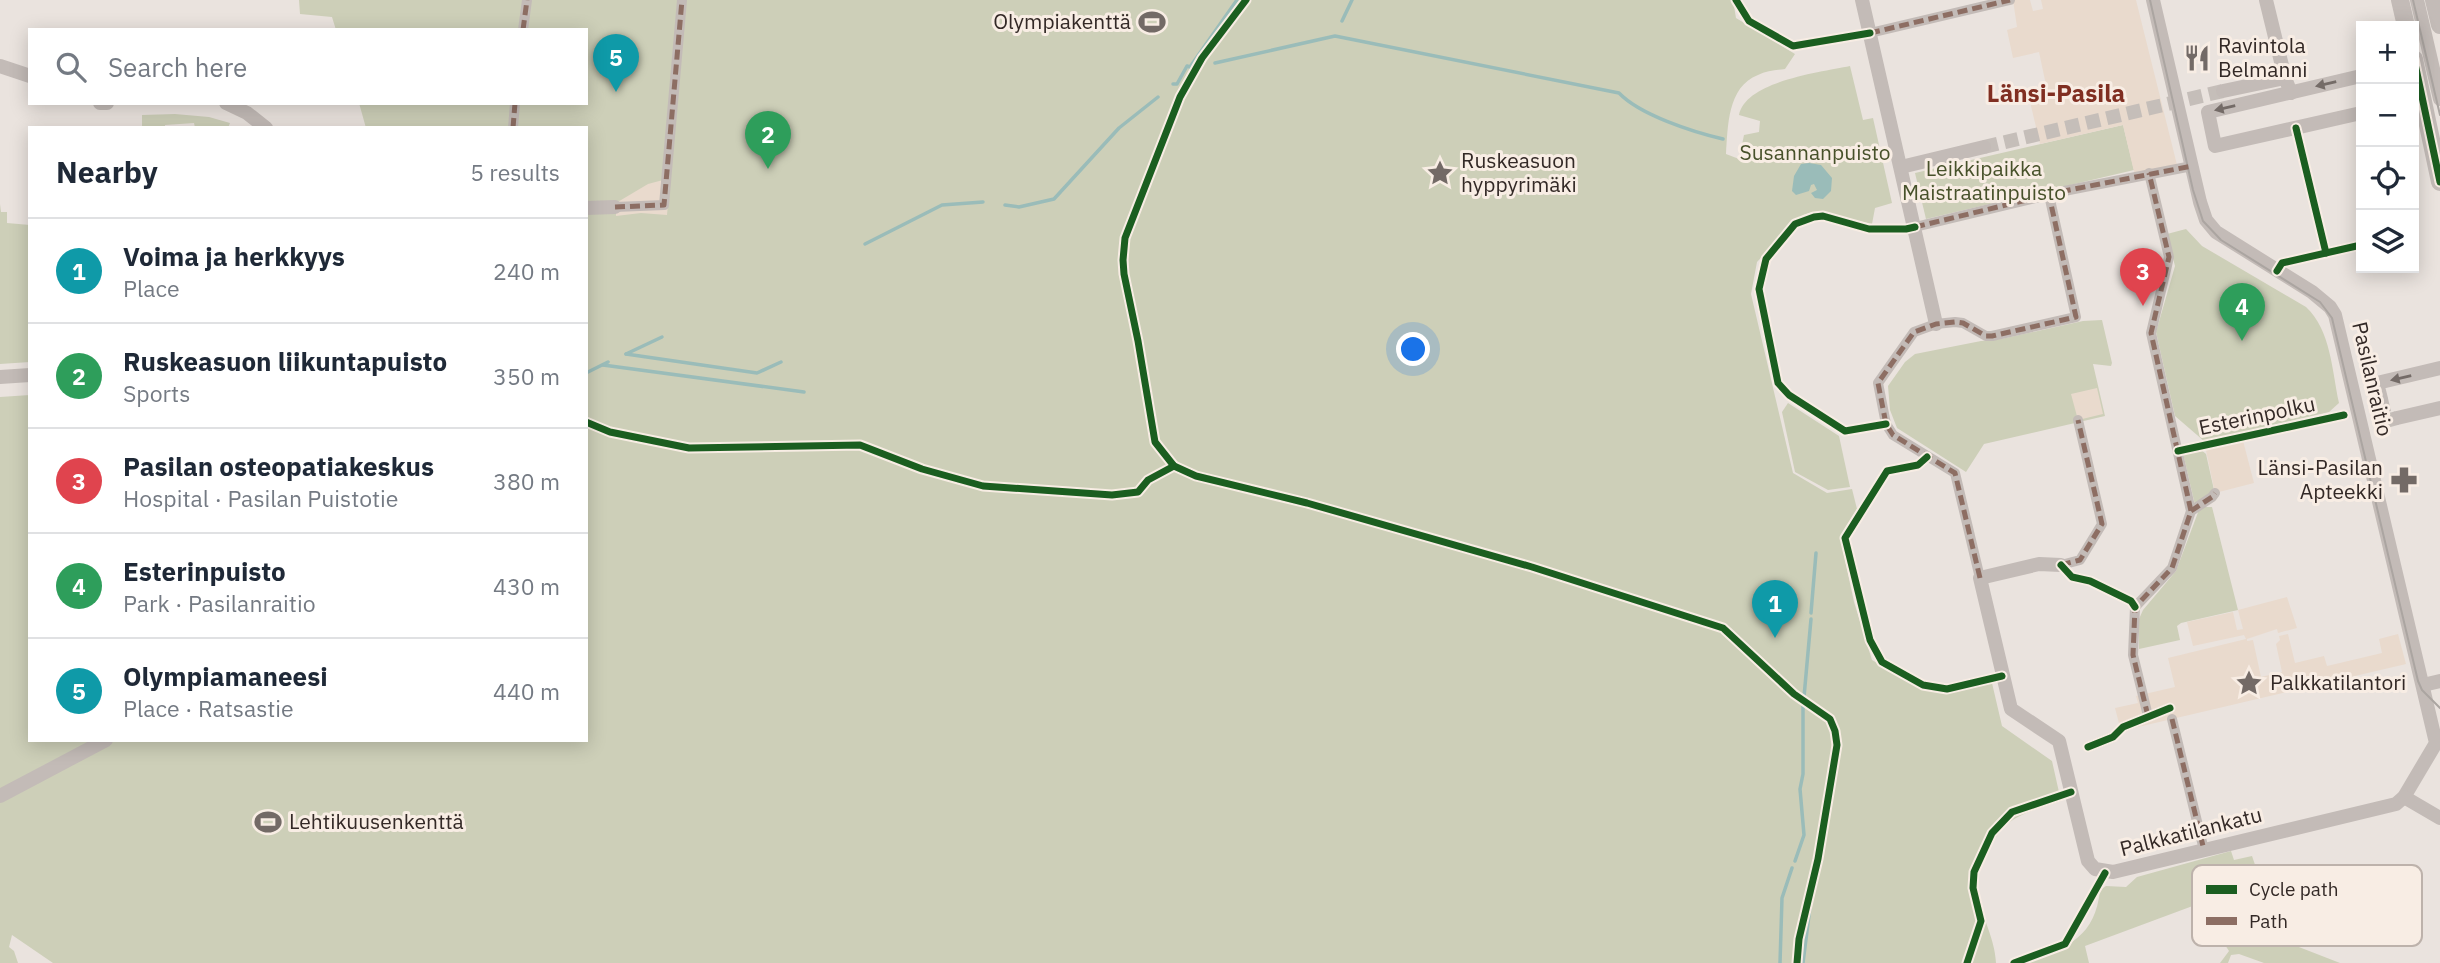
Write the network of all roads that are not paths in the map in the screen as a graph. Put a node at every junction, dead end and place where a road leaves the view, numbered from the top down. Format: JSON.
{"nodes":[{"id":1,"x":527,"y":0,"type":"edge"},
{"id":2,"x":682,"y":0,"type":"edge"},
{"id":3,"x":1862,"y":0,"type":"edge"},
{"id":4,"x":2010,"y":0,"type":"edge"},
{"id":5,"x":2153,"y":0,"type":"edge"},
{"id":6,"x":2266,"y":0,"type":"edge"},
{"id":7,"x":2400,"y":0,"type":"edge"},
{"id":8,"x":2417,"y":0,"type":"edge"},
{"id":9,"x":2434,"y":0,"type":"edge"},
{"id":10,"x":2405,"y":21,"type":"edge"},
{"id":11,"x":2440,"y":25,"type":"edge"},
{"id":12,"x":523,"y":28,"type":"edge"},
{"id":13,"x":1870,"y":33,"type":"junction"},
{"id":14,"x":2423,"y":60,"type":"edge"},
{"id":15,"x":0,"y":66,"type":"edge"},
{"id":16,"x":28,"y":75,"type":"edge"},
{"id":17,"x":2356,"y":77,"type":"edge"},
{"id":18,"x":2285,"y":78,"type":"junction"},
{"id":19,"x":2430,"y":90,"type":"edge"},
{"id":20,"x":2223,"y":91,"type":"tunnel mouth"},
{"id":21,"x":2291,"y":93,"type":"junction"},
{"id":22,"x":230,"y":105,"type":"edge"},
{"id":23,"x":515,"y":105,"type":"edge"},
{"id":24,"x":2356,"y":114,"type":"edge"},
{"id":25,"x":263,"y":126,"type":"edge"},
{"id":26,"x":513,"y":126,"type":"edge"},
{"id":27,"x":1984,"y":148,"type":"tunnel mouth"},
{"id":28,"x":2192,"y":166,"type":"junction"},
{"id":29,"x":1901,"y":167,"type":"junction"},
{"id":30,"x":2149,"y":173,"type":"junction"},
{"id":31,"x":2440,"y":182,"type":"edge"},
{"id":32,"x":2049,"y":195,"type":"junction"},
{"id":33,"x":615,"y":207,"type":"joint"},
{"id":34,"x":588,"y":208,"type":"edge"},
{"id":35,"x":1915,"y":227,"type":"junction"},
{"id":36,"x":1936,"y":324,"type":"junction"},
{"id":37,"x":2440,"y":368,"type":"edge"},
{"id":38,"x":28,"y":375,"type":"edge"},
{"id":39,"x":0,"y":377,"type":"edge"},
{"id":40,"x":2381,"y":399,"type":"dead end"},
{"id":41,"x":2440,"y":408,"type":"edge"},
{"id":42,"x":2398,"y":418,"type":"dead end"},
{"id":43,"x":2078,"y":420,"type":"dead end"},
{"id":44,"x":2215,"y":493,"type":"dead end"},
{"id":45,"x":2191,"y":511,"type":"junction"},
{"id":46,"x":2061,"y":565,"type":"joint"},
{"id":47,"x":1980,"y":578,"type":"junction"},
{"id":48,"x":2440,"y":681,"type":"edge"},
{"id":49,"x":2423,"y":685,"type":"junction"},
{"id":50,"x":2435,"y":707,"type":"edge"},
{"id":51,"x":2148,"y":716,"type":"junction"},
{"id":52,"x":102,"y":742,"type":"edge"},
{"id":53,"x":2088,"y":747,"type":"dead end"},
{"id":54,"x":0,"y":796,"type":"edge"},
{"id":55,"x":2404,"y":797,"type":"junction"},
{"id":56,"x":2440,"y":818,"type":"edge"},
{"id":57,"x":2204,"y":850,"type":"junction"}],
"edges":[{"from":1,"to":12,"type":"street"},
{"from":2,"to":33,"type":"street"},
{"from":3,"to":13,"type":"street"},
{"from":4,"to":13,"type":"street"},
{"from":5,"to":28,"type":"street","name":"Pasilanraitio"},
{"from":6,"to":18,"type":"street"},
{"from":7,"to":10,"type":"street"},
{"from":8,"to":14,"type":"street"},
{"from":9,"to":11,"type":"street"},
{"from":13,"to":29,"type":"street"},
{"from":14,"to":19,"type":"street"},
{"from":15,"to":16,"type":"street"},
{"from":17,"to":21,"type":"street","one_way":true},
{"from":18,"to":20,"type":"street"},
{"from":18,"to":21,"type":"street"},
{"from":19,"to":31,"type":"street"},
{"from":21,"to":24,"type":"street","one_way":true},
{"from":22,"to":25,"type":"street"},
{"from":23,"to":26,"type":"street"},
{"from":27,"to":29,"type":"street"},
{"from":28,"to":30,"type":"street"},
{"from":28,"to":49,"type":"street","name":"Pasilanraitio"},
{"from":29,"to":35,"type":"street"},
{"from":30,"to":32,"type":"street"},
{"from":30,"to":45,"type":"street"},
{"from":32,"to":35,"type":"street"},
{"from":32,"to":36,"type":"street"},
{"from":33,"to":34,"type":"street"},
{"from":35,"to":36,"type":"street"},
{"from":36,"to":47,"type":"street","name":"Palkkatilankatu"},
{"from":37,"to":40,"type":"street","one_way":true},
{"from":38,"to":39,"type":"street"},
{"from":41,"to":42,"type":"street"},
{"from":43,"to":46,"type":"street"},
{"from":44,"to":45,"type":"street"},
{"from":45,"to":51,"type":"street"},
{"from":46,"to":47,"type":"street"},
{"from":47,"to":57,"type":"street","name":"Palkkatilankatu"},
{"from":48,"to":49,"type":"street"},
{"from":49,"to":50,"type":"street","name":"Pasilanraitio"},
{"from":50,"to":55,"type":"street"},
{"from":51,"to":53,"type":"street"},
{"from":51,"to":57,"type":"street"},
{"from":52,"to":54,"type":"street"},
{"from":55,"to":56,"type":"street"},
{"from":55,"to":57,"type":"street","name":"Palkkatilankatu"}]}
